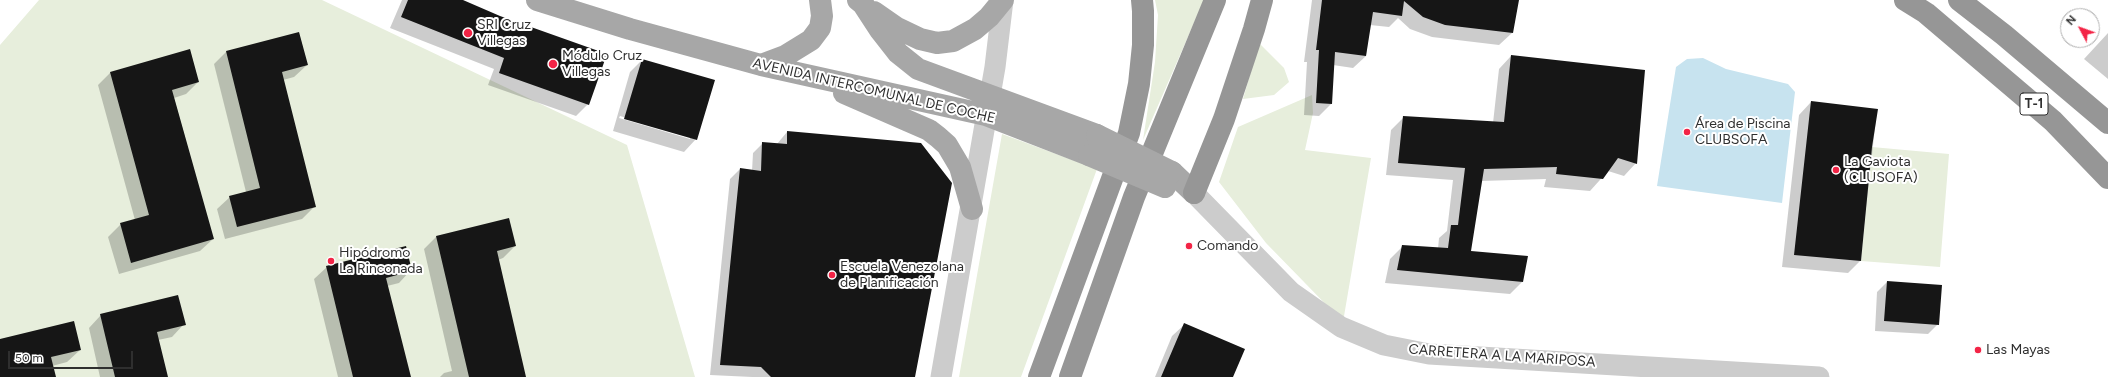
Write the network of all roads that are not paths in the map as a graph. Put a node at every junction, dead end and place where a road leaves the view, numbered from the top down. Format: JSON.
{"nodes":[{"id":1,"x":536,"y":0,"type":"edge"},
{"id":2,"x":820,"y":0,"type":"edge"},
{"id":3,"x":1003,"y":0,"type":"edge"},
{"id":4,"x":1142,"y":0,"type":"edge"},
{"id":5,"x":1215,"y":0,"type":"edge"},
{"id":6,"x":1262,"y":0,"type":"edge"},
{"id":7,"x":1905,"y":0,"type":"edge"},
{"id":8,"x":1959,"y":0,"type":"edge"},
{"id":9,"x":860,"y":2,"type":"edge"},
{"id":10,"x":761,"y":65,"type":"junction"},
{"id":11,"x":817,"y":77,"type":"junction"},
{"id":12,"x":988,"y":106,"type":"junction"},
{"id":13,"x":2108,"y":123,"type":"edge"},
{"id":14,"x":2108,"y":178,"type":"edge"},
{"id":15,"x":1168,"y":179,"type":"junction"},
{"id":16,"x":1194,"y":193,"type":"junction"},
{"id":17,"x":972,"y":209,"type":"junction"},
{"id":18,"x":941,"y":377,"type":"edge"},
{"id":19,"x":1039,"y":377,"type":"edge"},
{"id":20,"x":1070,"y":377,"type":"edge"},
{"id":21,"x":1813,"y":377,"type":"edge"},
{"id":22,"x":1819,"y":377,"type":"edge"}],
"edges":[{"from":1,"to":10,"type":"main road","name":"AVENIDA INTERCOMUNAL DE COCHE"},
{"from":2,"to":10,"type":"main road"},
{"from":3,"to":9,"type":"main road"},
{"from":3,"to":12,"type":"street"},
{"from":4,"to":19,"type":"highway"},
{"from":5,"to":20,"type":"highway"},
{"from":6,"to":16,"type":"highway"},
{"from":7,"to":14,"type":"highway","number":"T-1"},
{"from":8,"to":13,"type":"highway","number":"T-1"},
{"from":9,"to":12,"type":"main road","name":"AVENIDA INTERCOMUNAL DE COCHE"},
{"from":10,"to":11,"type":"main road","name":"AVENIDA INTERCOMUNAL DE COCHE"},
{"from":11,"to":12,"type":"main road","name":"AVENIDA INTERCOMUNAL DE COCHE"},
{"from":11,"to":17,"type":"main road"},
{"from":12,"to":15,"type":"main road","name":"AVENIDA INTERCOMUNAL DE COCHE","bridge":true},
{"from":12,"to":15,"type":"main road","name":"AVENIDA INTERCOMUNAL DE COCHE","bridge":true},
{"from":12,"to":17,"type":"street"},
{"from":15,"to":16,"type":"main road","name":"AVENIDA INTERCOMUNAL DE COCHE"},
{"from":16,"to":21,"type":"street","name":"CARRETERA A LA MARIPOSA"},
{"from":17,"to":18,"type":"street"},
{"from":21,"to":22,"type":"street","name":"CARRETERA A LA MARIPOSA"}]}
